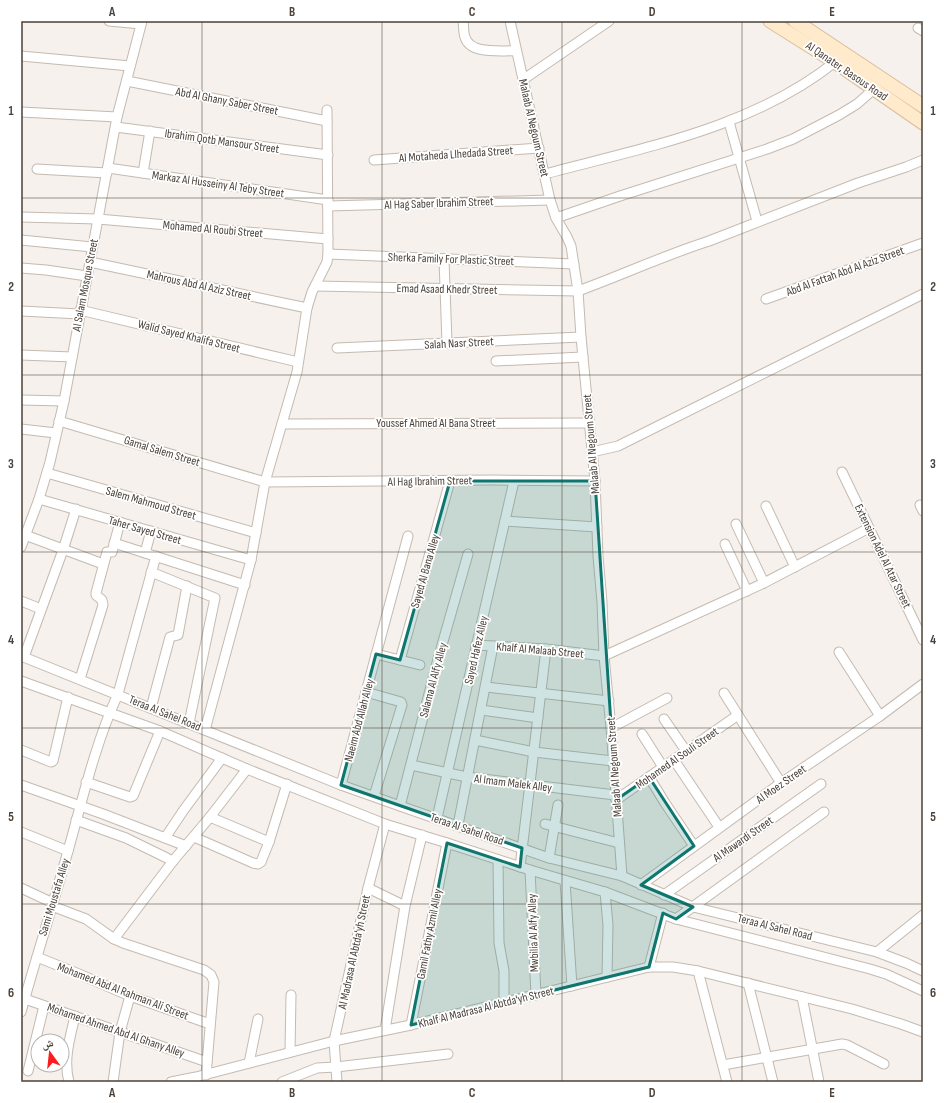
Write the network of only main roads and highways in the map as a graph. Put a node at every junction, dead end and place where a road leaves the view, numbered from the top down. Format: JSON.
{"nodes":[{"id":1,"x":770,"y":21,"type":"edge"},
{"id":2,"x":795,"y":21,"type":"edge"},
{"id":3,"x":923,"y":106,"type":"edge"},
{"id":4,"x":923,"y":123,"type":"edge"}],
"edges":[{"from":1,"to":4,"type":"main road","name":"Al Qanater, Basous Road"},
{"from":2,"to":3,"type":"main road","name":"Al Qanater, Basous Road"}]}
